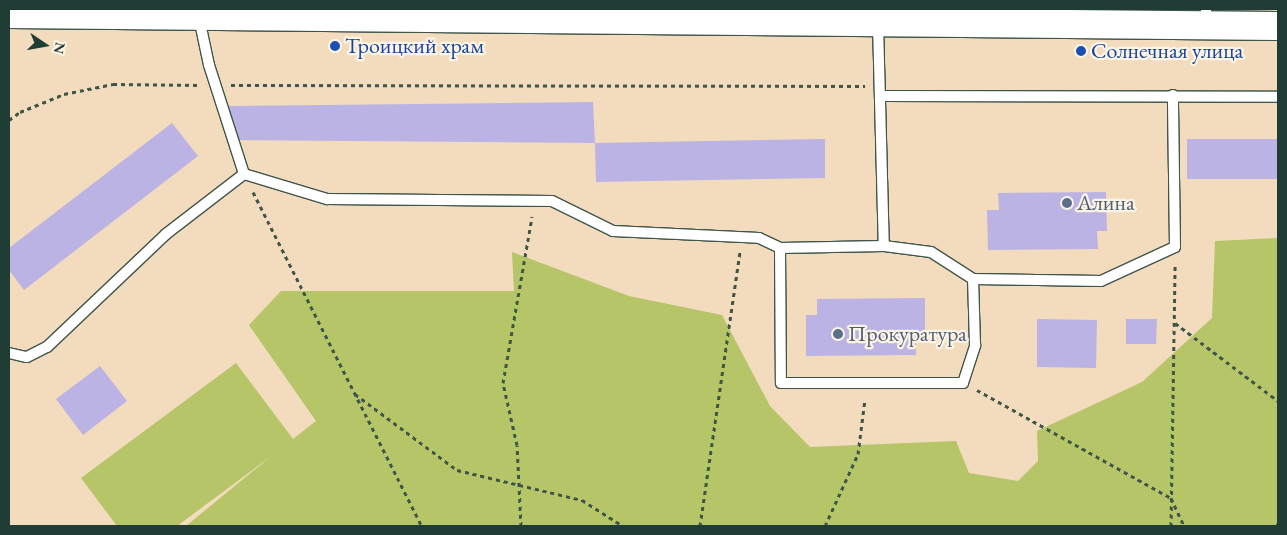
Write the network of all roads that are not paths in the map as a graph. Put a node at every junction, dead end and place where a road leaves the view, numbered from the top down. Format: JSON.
{"nodes":[{"id":1,"x":9,"y":14,"type":"edge"},
{"id":2,"x":198,"y":14,"type":"junction"},
{"id":3,"x":832,"y":16,"type":"edge"},
{"id":4,"x":1206,"y":16,"type":"edge"},
{"id":5,"x":878,"y":24,"type":"junction"},
{"id":6,"x":1278,"y":26,"type":"edge"},
{"id":7,"x":882,"y":92,"type":"junction"},
{"id":8,"x":1173,"y":95,"type":"junction"},
{"id":9,"x":1278,"y":97,"type":"edge"},
{"id":10,"x":244,"y":174,"type":"junction"},
{"id":11,"x":884,"y":246,"type":"junction"},
{"id":12,"x":780,"y":248,"type":"junction"},
{"id":13,"x":972,"y":279,"type":"junction"},
{"id":14,"x":9,"y":353,"type":"edge"}],
"edges":[{"from":1,"to":2,"type":"main road"},
{"from":2,"to":3,"type":"main road"},
{"from":2,"to":10,"type":"lane"},
{"from":3,"to":5,"type":"main road"},
{"from":4,"to":5,"type":"main road"},
{"from":4,"to":6,"type":"main road"},
{"from":5,"to":7,"type":"lane"},
{"from":7,"to":8,"type":"lane"},
{"from":7,"to":11,"type":"lane"},
{"from":8,"to":9,"type":"lane"},
{"from":8,"to":13,"type":"lane"},
{"from":10,"to":12,"type":"lane"},
{"from":10,"to":14,"type":"lane"},
{"from":11,"to":12,"type":"lane"},
{"from":11,"to":13,"type":"lane"},
{"from":12,"to":13,"type":"lane"}]}
